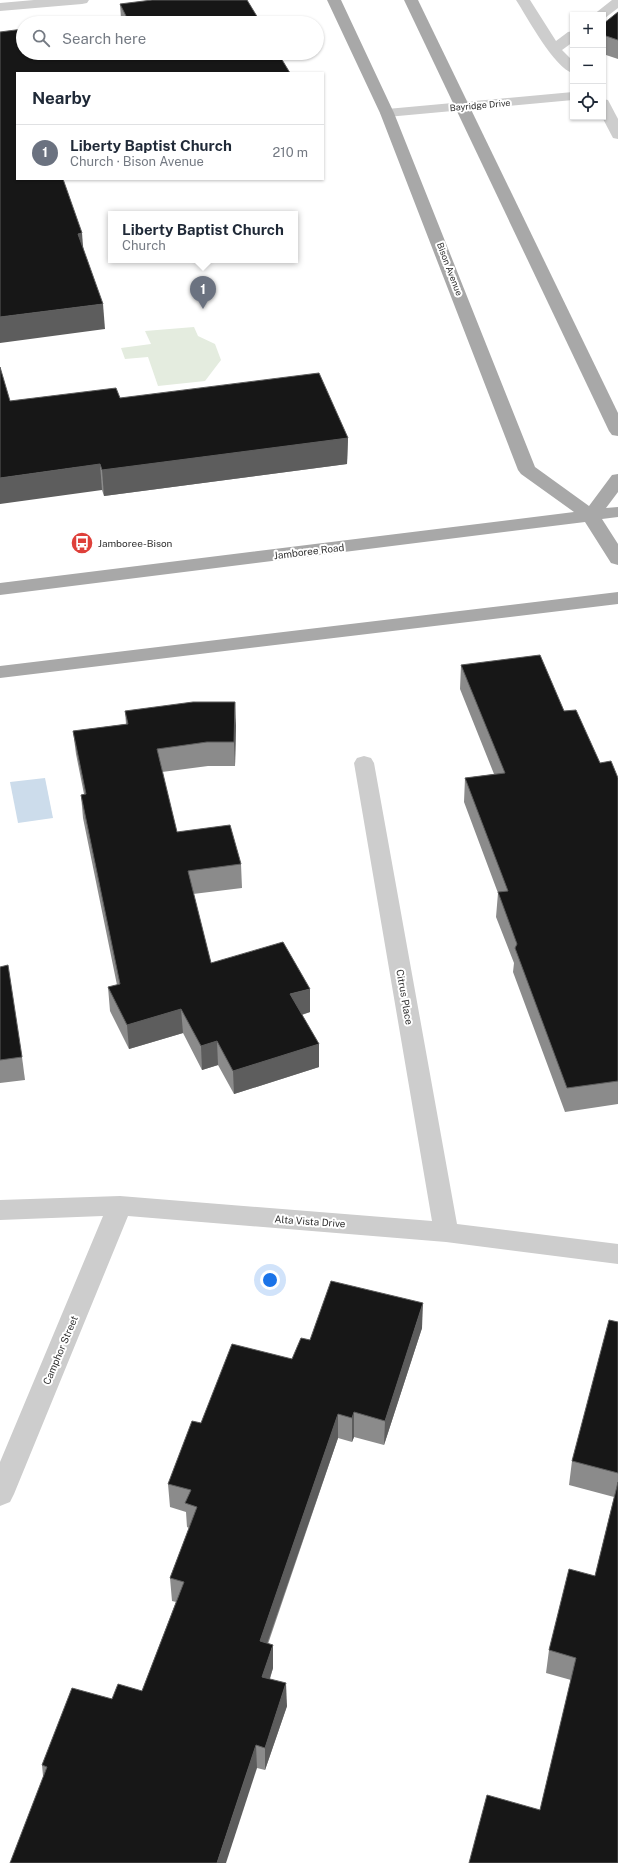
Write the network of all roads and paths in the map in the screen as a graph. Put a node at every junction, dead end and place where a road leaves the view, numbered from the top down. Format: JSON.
{"nodes":[{"id":1,"x":82,"y":0,"type":"edge"},
{"id":2,"x":334,"y":0,"type":"edge"},
{"id":3,"x":412,"y":0,"type":"edge"},
{"id":4,"x":523,"y":0,"type":"edge"},
{"id":5,"x":618,"y":2,"type":"edge"},
{"id":6,"x":0,"y":7,"type":"edge"},
{"id":7,"x":604,"y":12,"type":"edge"},
{"id":8,"x":570,"y":37,"type":"edge"},
{"id":9,"x":554,"y":49,"type":"junction"},
{"id":10,"x":570,"y":66,"type":"edge"},
{"id":11,"x":570,"y":96,"type":"edge"},
{"id":12,"x":462,"y":106,"type":"junction"},
{"id":13,"x":606,"y":109,"type":"edge"},
{"id":14,"x":387,"y":113,"type":"junction"},
{"id":15,"x":618,"y":135,"type":"edge"},
{"id":16,"x":618,"y":431,"type":"edge"},
{"id":17,"x":618,"y":480,"type":"edge"},
{"id":18,"x":618,"y":512,"type":"edge"},
{"id":19,"x":591,"y":516,"type":"junction"},
{"id":20,"x":618,"y":559,"type":"edge"},
{"id":21,"x":0,"y":589,"type":"edge"},
{"id":22,"x":618,"y":598,"type":"edge"},
{"id":23,"x":0,"y":672,"type":"edge"},
{"id":24,"x":364,"y":763,"type":"dead end"},
{"id":25,"x":120,"y":1206,"type":"junction"},
{"id":26,"x":0,"y":1210,"type":"edge"},
{"id":27,"x":446,"y":1232,"type":"junction"},
{"id":28,"x":618,"y":1254,"type":"edge"},
{"id":29,"x":0,"y":1494,"type":"edge"}],
"edges":[{"from":1,"to":6,"type":"street"},
{"from":2,"to":14,"type":"main road","name":"Bison Avenue"},
{"from":3,"to":12,"type":"main road"},
{"from":4,"to":9,"type":"street"},
{"from":5,"to":7,"type":"street"},
{"from":8,"to":9,"type":"street"},
{"from":9,"to":10,"type":"street"},
{"from":11,"to":12,"type":"street","name":"Bayridge Drive"},
{"from":12,"to":14,"type":"street","name":"Bayridge Drive"},
{"from":12,"to":16,"type":"main road"},
{"from":13,"to":15,"type":"street"},
{"from":14,"to":19,"type":"main road","name":"Bison Avenue"},
{"from":17,"to":19,"type":"main road"},
{"from":18,"to":19,"type":"main road","name":"Jamboree Road"},
{"from":19,"to":20,"type":"main road","name":"Bison Avenue"},
{"from":19,"to":21,"type":"main road","name":"Jamboree Road"},
{"from":22,"to":23,"type":"main road"},
{"from":24,"to":27,"type":"street","name":"Citrus Place"},
{"from":25,"to":26,"type":"street","name":"Alta Vista Drive"},
{"from":25,"to":27,"type":"street","name":"Alta Vista Drive"},
{"from":25,"to":29,"type":"street","name":"Camphor Street"},
{"from":27,"to":28,"type":"street","name":"Alta Vista Drive"}]}
